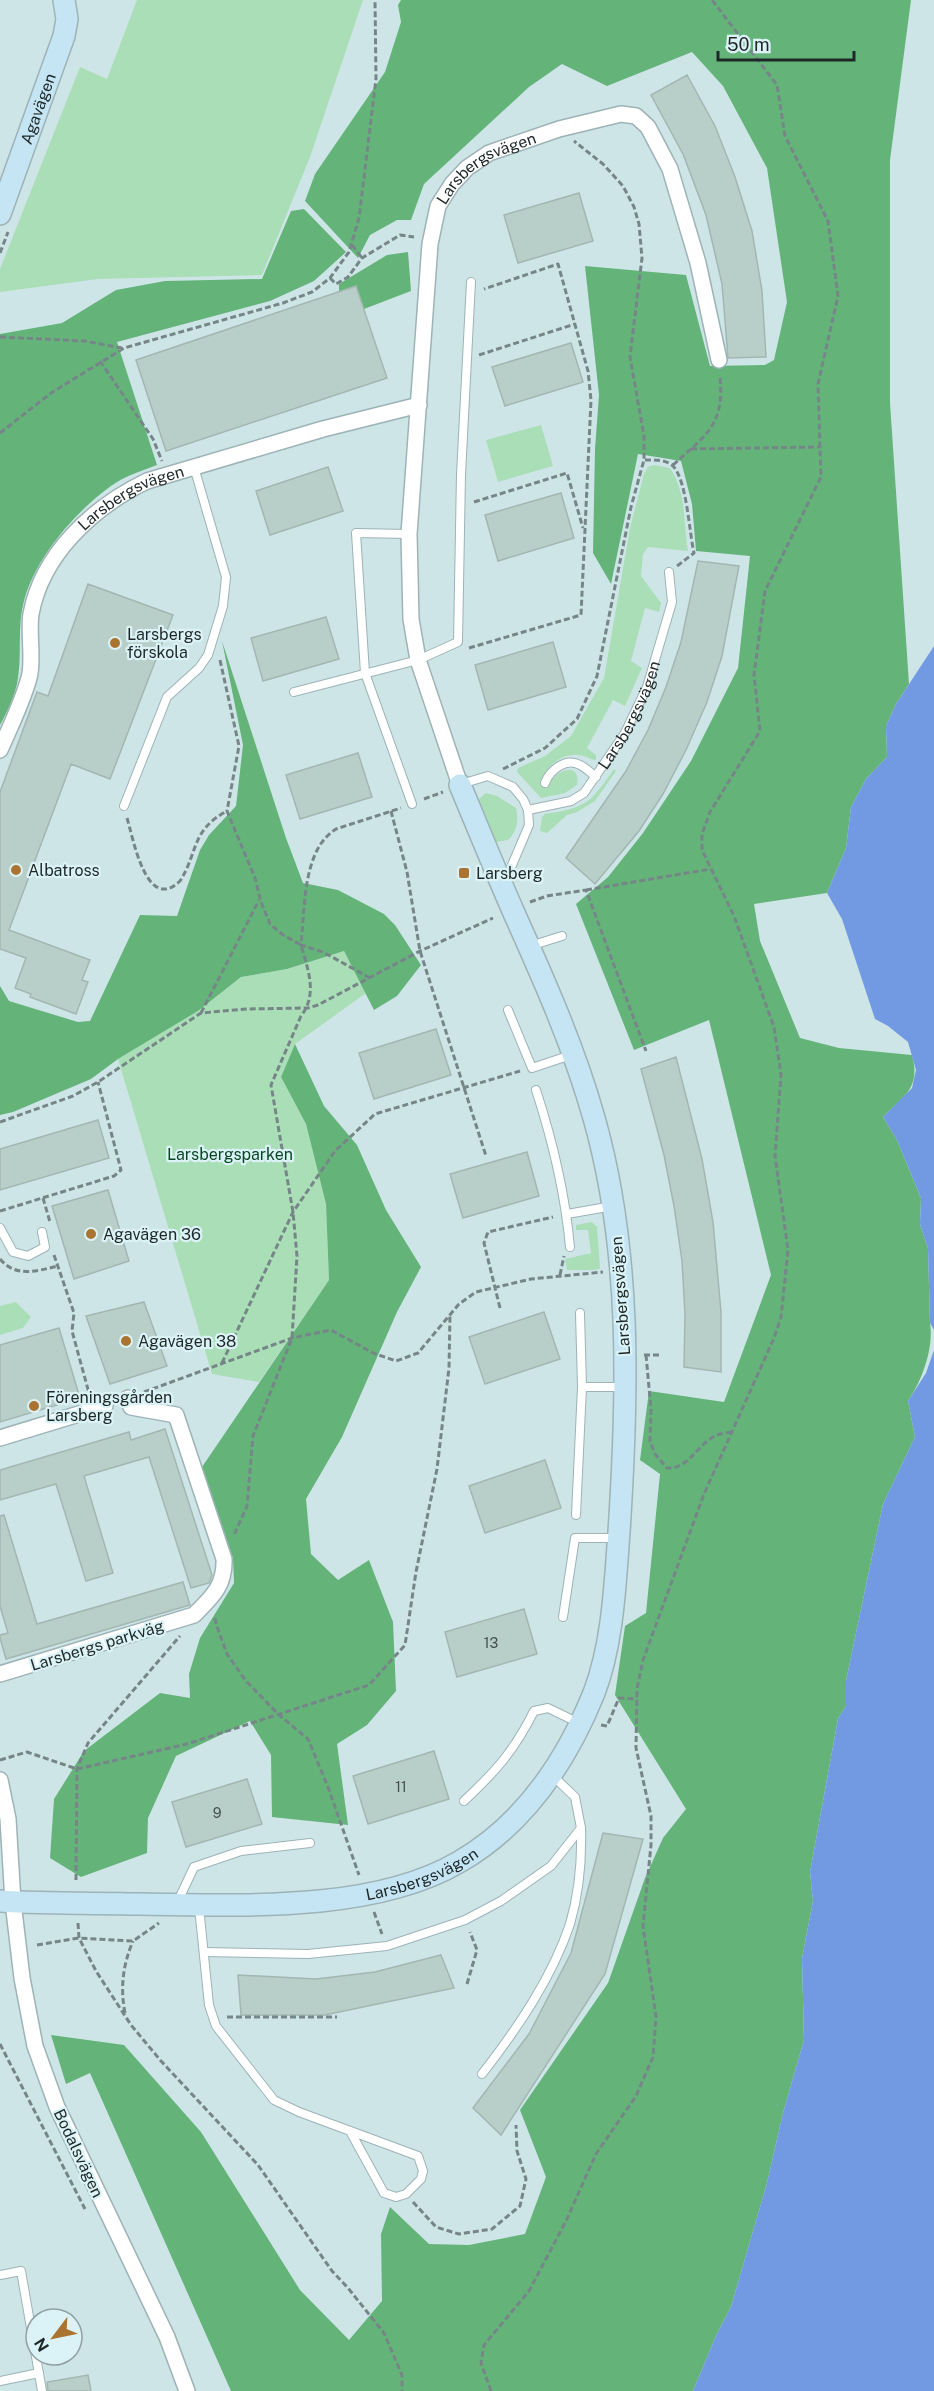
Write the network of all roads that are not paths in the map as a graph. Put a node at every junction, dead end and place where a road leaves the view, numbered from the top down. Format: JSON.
{"nodes":[{"id":1,"x":64,"y":0,"type":"edge"},
{"id":2,"x":0,"y":214,"type":"edge"},
{"id":3,"x":471,"y":282,"type":"dead end"},
{"id":4,"x":719,"y":360,"type":"road end"},
{"id":5,"x":419,"y":405,"type":"junction"},
{"id":6,"x":194,"y":467,"type":"junction"},
{"id":7,"x":409,"y":534,"type":"junction"},
{"id":8,"x":669,"y":572,"type":"road end"},
{"id":9,"x":418,"y":660,"type":"junction"},
{"id":10,"x":365,"y":674,"type":"junction"},
{"id":11,"x":294,"y":692,"type":"dead end"},
{"id":12,"x":0,"y":750,"type":"edge"},
{"id":13,"x":596,"y":777,"type":"junction"},
{"id":14,"x":545,"y":783,"type":"dead end"},
{"id":15,"x":460,"y":785,"type":"junction"},
{"id":16,"x":412,"y":804,"type":"road end"},
{"id":17,"x":124,"y":806,"type":"road end"},
{"id":18,"x":528,"y":810,"type":"junction"},
{"id":19,"x":503,"y":887,"type":"junction"},
{"id":20,"x":562,"y":936,"type":"dead end"},
{"id":21,"x":529,"y":946,"type":"junction"},
{"id":22,"x":508,"y":1010,"type":"dead end"},
{"id":23,"x":574,"y":1054,"type":"junction"},
{"id":24,"x":536,"y":1090,"type":"dead end"},
{"id":25,"x":613,"y":1206,"type":"junction"},
{"id":26,"x":567,"y":1214,"type":"junction"},
{"id":27,"x":0,"y":1228,"type":"edge"},
{"id":28,"x":42,"y":1232,"type":"dead end"},
{"id":29,"x":570,"y":1247,"type":"road end"},
{"id":30,"x":580,"y":1313,"type":"dead end"},
{"id":31,"x":582,"y":1387,"type":"junction"},
{"id":32,"x":625,"y":1387,"type":"junction"},
{"id":33,"x":128,"y":1398,"type":"road end"},
{"id":34,"x":99,"y":1408,"type":"road end"},
{"id":35,"x":0,"y":1438,"type":"edge"},
{"id":36,"x":576,"y":1515,"type":"dead end"},
{"id":37,"x":618,"y":1539,"type":"junction"},
{"id":38,"x":563,"y":1617,"type":"dead end"},
{"id":39,"x":0,"y":1674,"type":"edge"},
{"id":40,"x":580,"y":1724,"type":"junction"},
{"id":41,"x":552,"y":1775,"type":"junction"},
{"id":42,"x":0,"y":1780,"type":"edge"},
{"id":43,"x":464,"y":1801,"type":"dead end"},
{"id":44,"x":581,"y":1828,"type":"junction"},
{"id":45,"x":310,"y":1843,"type":"dead end"},
{"id":46,"x":7,"y":1901,"type":"edge"},
{"id":47,"x":177,"y":1904,"type":"junction"},
{"id":48,"x":199,"y":1905,"type":"junction"},
{"id":49,"x":204,"y":1952,"type":"junction"},
{"id":50,"x":483,"y":2074,"type":"dead end"},
{"id":51,"x":350,"y":2131,"type":"junction"},
{"id":52,"x":0,"y":2275,"type":"edge"},
{"id":53,"x":39,"y":2373,"type":"junction"},
{"id":54,"x":0,"y":2381,"type":"edge"},
{"id":55,"x":42,"y":2391,"type":"edge"},
{"id":56,"x":187,"y":2391,"type":"edge"}],
"edges":[{"from":1,"to":2,"type":"street","name":"Agavägen"},
{"from":3,"to":9,"type":"lane"},
{"from":4,"to":5,"type":"street","name":"Larsbergsvägen"},
{"from":5,"to":6,"type":"street","name":"Larsbergsvägen"},
{"from":5,"to":7,"type":"street","name":"Larsbergsvägen"},
{"from":6,"to":12,"type":"street","name":"Larsbergsvägen"},
{"from":6,"to":17,"type":"lane"},
{"from":7,"to":9,"type":"street","name":"Larsbergsvägen"},
{"from":7,"to":10,"type":"lane"},
{"from":8,"to":13,"type":"lane","name":"Larsbergsvägen"},
{"from":9,"to":10,"type":"lane"},
{"from":9,"to":15,"type":"street","name":"Larsbergsvägen"},
{"from":10,"to":11,"type":"lane"},
{"from":10,"to":16,"type":"lane"},
{"from":13,"to":14,"type":"lane"},
{"from":13,"to":18,"type":"lane","name":"Larsbergsvägen"},
{"from":15,"to":18,"type":"lane"},
{"from":15,"to":19,"type":"street","name":"Larsbergsvägen"},
{"from":18,"to":19,"type":"lane"},
{"from":19,"to":21,"type":"street","name":"Larsbergsvägen"},
{"from":20,"to":21,"type":"lane"},
{"from":21,"to":23,"type":"street","name":"Larsbergsvägen"},
{"from":22,"to":23,"type":"lane"},
{"from":23,"to":25,"type":"street","name":"Larsbergsvägen"},
{"from":24,"to":26,"type":"lane"},
{"from":25,"to":26,"type":"lane"},
{"from":25,"to":32,"type":"street","name":"Larsbergsvägen"},
{"from":26,"to":29,"type":"lane"},
{"from":27,"to":28,"type":"lane"},
{"from":30,"to":31,"type":"lane"},
{"from":31,"to":32,"type":"lane"},
{"from":31,"to":36,"type":"lane"},
{"from":32,"to":37,"type":"street","name":"Larsbergsvägen"},
{"from":33,"to":39,"type":"street","name":"Larsbergs parkväg"},
{"from":34,"to":35,"type":"street"},
{"from":37,"to":38,"type":"lane"},
{"from":37,"to":40,"type":"street","name":"Larsbergsvägen"},
{"from":40,"to":41,"type":"street","name":"Larsbergsvägen"},
{"from":40,"to":43,"type":"lane"},
{"from":41,"to":44,"type":"lane"},
{"from":41,"to":48,"type":"street","name":"Larsbergsvägen"},
{"from":42,"to":46,"type":"street","name":"Bodalsvägen"},
{"from":44,"to":49,"type":"lane"},
{"from":44,"to":50,"type":"lane"},
{"from":45,"to":47,"type":"lane"},
{"from":46,"to":47,"type":"street","name":"Larsbergsvägen"},
{"from":46,"to":56,"type":"street","name":"Bodalsvägen"},
{"from":47,"to":48,"type":"street","name":"Larsbergsvägen"},
{"from":48,"to":49,"type":"lane"},
{"from":49,"to":51,"type":"lane"},
{"from":51,"to":51,"type":"lane"},
{"from":52,"to":53,"type":"lane"},
{"from":53,"to":54,"type":"lane"},
{"from":53,"to":55,"type":"lane"}]}
